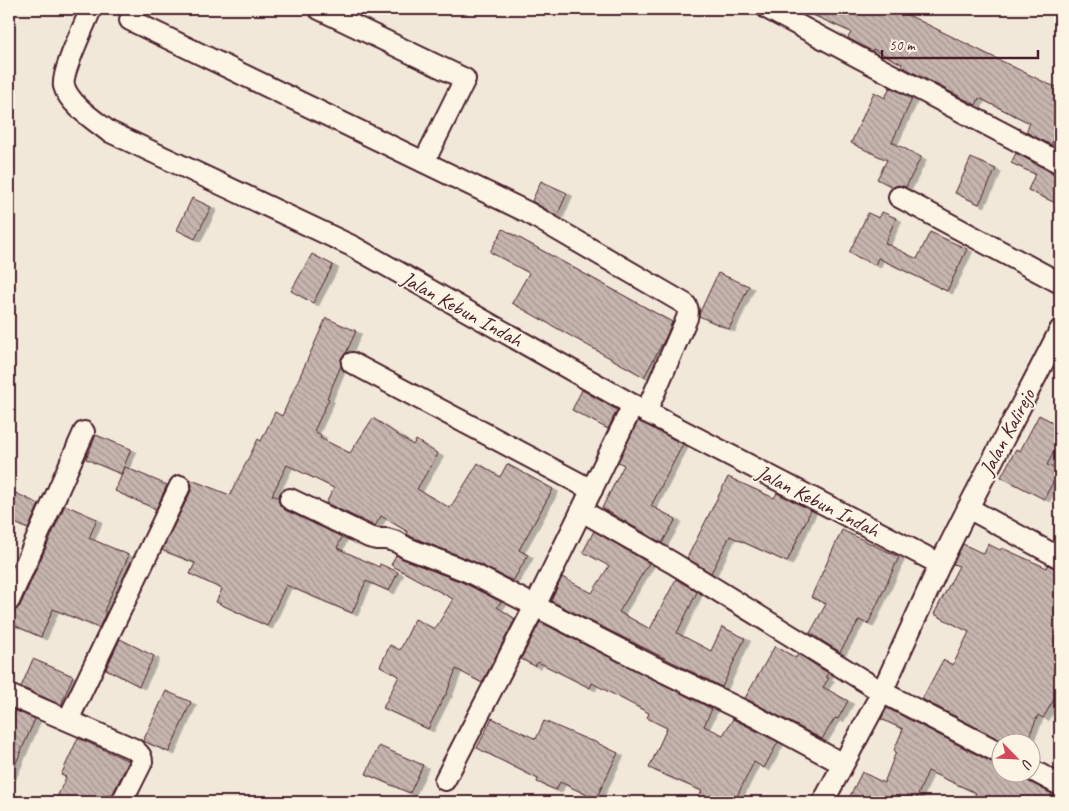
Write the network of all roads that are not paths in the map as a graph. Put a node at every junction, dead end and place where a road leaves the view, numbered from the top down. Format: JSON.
{"nodes":[{"id":1,"x":91,"y":9,"type":"edge"},
{"id":2,"x":319,"y":9,"type":"edge"},
{"id":3,"x":768,"y":9,"type":"edge"},
{"id":4,"x":130,"y":20,"type":"dead end"},
{"id":5,"x":424,"y":162,"type":"junction"},
{"id":6,"x":1060,"y":163,"type":"edge"},
{"id":7,"x":899,"y":197,"type":"dead end"},
{"id":8,"x":1060,"y":283,"type":"edge"},
{"id":9,"x":1060,"y":330,"type":"edge"},
{"id":10,"x":352,"y":363,"type":"dead end"},
{"id":11,"x":639,"y":409,"type":"junction"},
{"id":12,"x":84,"y":432,"type":"dead end"},
{"id":13,"x":180,"y":486,"type":"dead end"},
{"id":14,"x":592,"y":490,"type":"junction"},
{"id":15,"x":290,"y":499,"type":"dead end"},
{"id":16,"x":968,"y":508,"type":"junction"},
{"id":17,"x":582,"y":511,"type":"junction"},
{"id":18,"x":1060,"y":558,"type":"edge"},
{"id":19,"x":940,"y":564,"type":"junction"},
{"id":20,"x":9,"y":601,"type":"edge"},
{"id":21,"x":535,"y":606,"type":"junction"},
{"id":22,"x":882,"y":692,"type":"junction"},
{"id":23,"x":9,"y":695,"type":"edge"},
{"id":24,"x":68,"y":720,"type":"junction"},
{"id":25,"x":992,"y":749,"type":"edge"},
{"id":26,"x":843,"y":764,"type":"junction"},
{"id":27,"x":1042,"y":775,"type":"edge"},
{"id":28,"x":445,"y":780,"type":"dead end"},
{"id":29,"x":1060,"y":785,"type":"edge"},
{"id":30,"x":122,"y":802,"type":"edge"},
{"id":31,"x":823,"y":802,"type":"edge"}],
"edges":[{"from":1,"to":11,"type":"street","name":"Jalan Kebun Indah"},
{"from":2,"to":5,"type":"street"},
{"from":3,"to":6,"type":"street"},
{"from":4,"to":5,"type":"street"},
{"from":5,"to":11,"type":"street"},
{"from":7,"to":8,"type":"street"},
{"from":9,"to":16,"type":"street","name":"Jalan Kalirejo"},
{"from":10,"to":14,"type":"street"},
{"from":11,"to":14,"type":"street"},
{"from":11,"to":19,"type":"street","name":"Jalan Kebun Indah"},
{"from":12,"to":20,"type":"street"},
{"from":13,"to":24,"type":"street"},
{"from":14,"to":17,"type":"street"},
{"from":15,"to":21,"type":"street"},
{"from":16,"to":18,"type":"street"},
{"from":16,"to":19,"type":"street","name":"Jalan Kalirejo"},
{"from":17,"to":21,"type":"street"},
{"from":17,"to":22,"type":"street"},
{"from":19,"to":22,"type":"street","name":"Jalan Kalirejo"},
{"from":21,"to":26,"type":"street"},
{"from":21,"to":28,"type":"street"},
{"from":22,"to":25,"type":"street"},
{"from":22,"to":26,"type":"street","name":"Jalan Kalirejo"},
{"from":23,"to":24,"type":"street"},
{"from":24,"to":30,"type":"street"},
{"from":26,"to":31,"type":"street","name":"Jalan Kalirejo"},
{"from":27,"to":29,"type":"street"}]}
